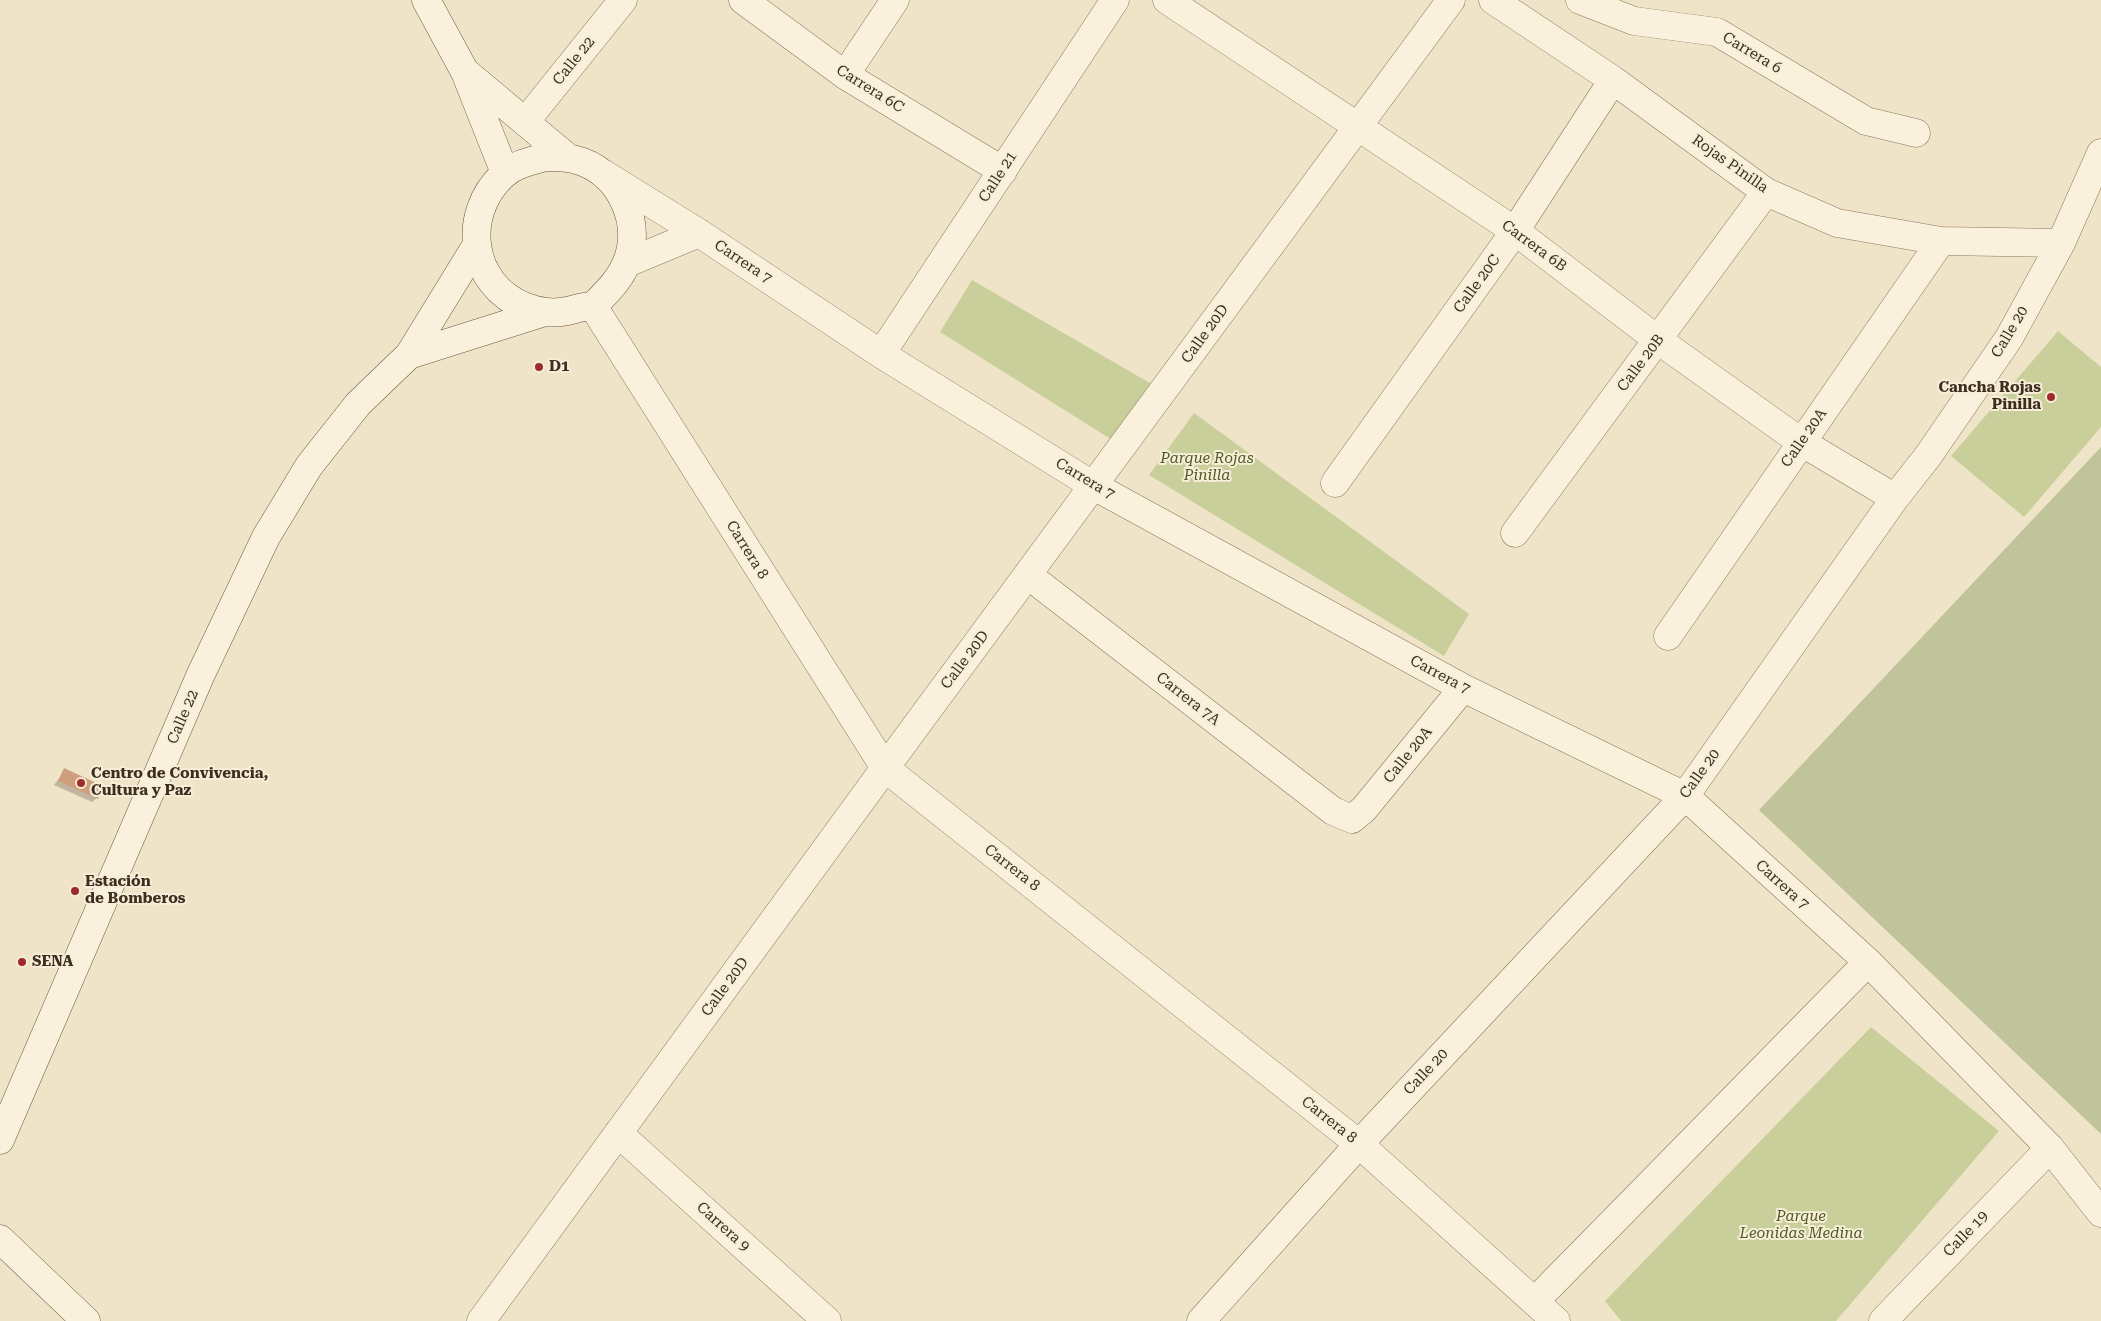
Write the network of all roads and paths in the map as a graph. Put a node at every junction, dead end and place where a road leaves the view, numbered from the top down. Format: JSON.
{"nodes":[{"id":1,"x":426,"y":0,"type":"edge"},
{"id":2,"x":623,"y":0,"type":"edge"},
{"id":3,"x":743,"y":0,"type":"edge"},
{"id":4,"x":896,"y":0,"type":"edge"},
{"id":5,"x":1115,"y":0,"type":"edge"},
{"id":6,"x":1167,"y":0,"type":"edge"},
{"id":7,"x":1451,"y":0,"type":"edge"},
{"id":8,"x":1493,"y":0,"type":"edge"},
{"id":9,"x":1580,"y":0,"type":"edge"},
{"id":10,"x":465,"y":72,"type":"junction"},
{"id":11,"x":845,"y":75,"type":"junction"},
{"id":12,"x":1613,"y":80,"type":"junction"},
{"id":13,"x":525,"y":122,"type":"junction"},
{"id":14,"x":1357,"y":126,"type":"junction"},
{"id":15,"x":1916,"y":133,"type":"dead end"},
{"id":16,"x":2101,"y":153,"type":"edge"},
{"id":17,"x":566,"y":157,"type":"junction"},
{"id":18,"x":1003,"y":171,"type":"junction"},
{"id":19,"x":601,"y":172,"type":"junction"},
{"id":20,"x":505,"y":173,"type":"junction"},
{"id":21,"x":1766,"y":192,"type":"junction"},
{"id":22,"x":1515,"y":231,"type":"junction"},
{"id":23,"x":699,"y":233,"type":"junction"},
{"id":24,"x":1941,"y":241,"type":"junction"},
{"id":25,"x":2061,"y":243,"type":"junction"},
{"id":26,"x":476,"y":246,"type":"junction"},
{"id":27,"x":627,"y":263,"type":"junction"},
{"id":28,"x":593,"y":306,"type":"junction"},
{"id":29,"x":545,"y":312,"type":"junction"},
{"id":30,"x":1658,"y":340,"type":"junction"},
{"id":31,"x":881,"y":354,"type":"junction"},
{"id":32,"x":409,"y":355,"type":"junction"},
{"id":33,"x":1801,"y":442,"type":"junction"},
{"id":34,"x":1335,"y":483,"type":"dead end"},
{"id":35,"x":1094,"y":486,"type":"junction"},
{"id":36,"x":1895,"y":498,"type":"junction"},
{"id":37,"x":1515,"y":533,"type":"dead end"},
{"id":38,"x":1028,"y":575,"type":"junction"},
{"id":39,"x":1668,"y":636,"type":"dead end"},
{"id":40,"x":1462,"y":688,"type":"junction"},
{"id":41,"x":885,"y":768,"type":"junction"},
{"id":42,"x":1685,"y":796,"type":"junction"},
{"id":43,"x":1352,"y":819,"type":"joint"},
{"id":44,"x":1868,"y":962,"type":"junction"},
{"id":45,"x":618,"y":1133,"type":"junction"},
{"id":46,"x":0,"y":1140,"type":"edge"},
{"id":47,"x":1359,"y":1144,"type":"junction"},
{"id":48,"x":2050,"y":1148,"type":"junction"},
{"id":49,"x":2101,"y":1213,"type":"edge"},
{"id":50,"x":0,"y":1239,"type":"edge"},
{"id":51,"x":1535,"y":1301,"type":"junction"},
{"id":52,"x":86,"y":1321,"type":"edge"},
{"id":53,"x":481,"y":1321,"type":"edge"},
{"id":54,"x":827,"y":1321,"type":"edge"},
{"id":55,"x":1201,"y":1321,"type":"edge"},
{"id":56,"x":1556,"y":1321,"type":"edge"},
{"id":57,"x":1883,"y":1321,"type":"edge"}],
"edges":[{"from":1,"to":10,"type":"street"},
{"from":2,"to":13,"type":"street","name":"Calle 22"},
{"from":3,"to":11,"type":"street","name":"Carrera 6C"},
{"from":4,"to":11,"type":"street"},
{"from":5,"to":18,"type":"street","name":"Calle 21"},
{"from":6,"to":14,"type":"street","name":"Carrera 6B"},
{"from":7,"to":14,"type":"street","name":"Calle 20D"},
{"from":8,"to":12,"type":"street","name":"Rojas Pinilla"},
{"from":9,"to":15,"type":"street","name":"Carrera 6"},
{"from":10,"to":13,"type":"street"},
{"from":10,"to":20,"type":"street"},
{"from":11,"to":18,"type":"street","name":"Carrera 6C"},
{"from":12,"to":21,"type":"street","name":"Rojas Pinilla"},
{"from":12,"to":22,"type":"street","name":"Calle 20C"},
{"from":13,"to":17,"type":"street"},
{"from":14,"to":22,"type":"street","name":"Carrera 6B"},
{"from":14,"to":35,"type":"street","name":"Calle 20D"},
{"from":16,"to":25,"type":"street","name":"Calle 20"},
{"from":17,"to":19,"type":"street"},
{"from":17,"to":20,"type":"street"},
{"from":18,"to":31,"type":"street","name":"Calle 21"},
{"from":19,"to":23,"type":"street","name":"Carrera 7"},
{"from":19,"to":27,"type":"street"},
{"from":20,"to":26,"type":"street"},
{"from":21,"to":24,"type":"street","name":"Rojas Pinilla"},
{"from":21,"to":30,"type":"street","name":"Calle 20B"},
{"from":22,"to":30,"type":"street","name":"Carrera 6B"},
{"from":22,"to":34,"type":"street","name":"Calle 20C"},
{"from":23,"to":27,"type":"street","name":"Carrera 7"},
{"from":23,"to":31,"type":"street","name":"Carrera 7"},
{"from":24,"to":25,"type":"street","name":"Rojas Pinilla"},
{"from":24,"to":33,"type":"street","name":"Calle 20A"},
{"from":25,"to":36,"type":"street","name":"Calle 20"},
{"from":26,"to":29,"type":"street"},
{"from":26,"to":32,"type":"street","name":"Calle 22"},
{"from":27,"to":28,"type":"street"},
{"from":28,"to":29,"type":"street"},
{"from":28,"to":41,"type":"street","name":"Carrera 8"},
{"from":29,"to":32,"type":"street","name":"Calle 22"},
{"from":30,"to":33,"type":"street","name":"Carrera 6B"},
{"from":30,"to":37,"type":"street","name":"Calle 20B"},
{"from":31,"to":35,"type":"street","name":"Carrera 7"},
{"from":32,"to":46,"type":"street","name":"Calle 22"},
{"from":33,"to":36,"type":"street","name":"Carrera 6B"},
{"from":33,"to":39,"type":"street","name":"Calle 20A"},
{"from":35,"to":38,"type":"street","name":"Calle 20D"},
{"from":35,"to":40,"type":"street","name":"Carrera 7"},
{"from":36,"to":42,"type":"street","name":"Calle 20"},
{"from":38,"to":41,"type":"street","name":"Calle 20D"},
{"from":38,"to":43,"type":"street","name":"Carrera 7A"},
{"from":40,"to":42,"type":"street","name":"Carrera 7"},
{"from":40,"to":43,"type":"street","name":"Calle 20A"},
{"from":41,"to":45,"type":"street","name":"Calle 20D"},
{"from":41,"to":47,"type":"street","name":"Carrera 8"},
{"from":42,"to":44,"type":"street","name":"Carrera 7"},
{"from":42,"to":47,"type":"street","name":"Calle 20"},
{"from":44,"to":48,"type":"street","name":"Carrera 7"},
{"from":44,"to":51,"type":"street"},
{"from":45,"to":53,"type":"street","name":"Calle 20D"},
{"from":45,"to":54,"type":"street","name":"Carrera 9"},
{"from":47,"to":51,"type":"street","name":"Carrera 8"},
{"from":47,"to":55,"type":"street","name":"Calle 20"},
{"from":48,"to":49,"type":"street","name":"Carrera 7"},
{"from":48,"to":57,"type":"street","name":"Calle 19"},
{"from":50,"to":52,"type":"street"},
{"from":51,"to":56,"type":"street","name":"Carrera 8"}]}
